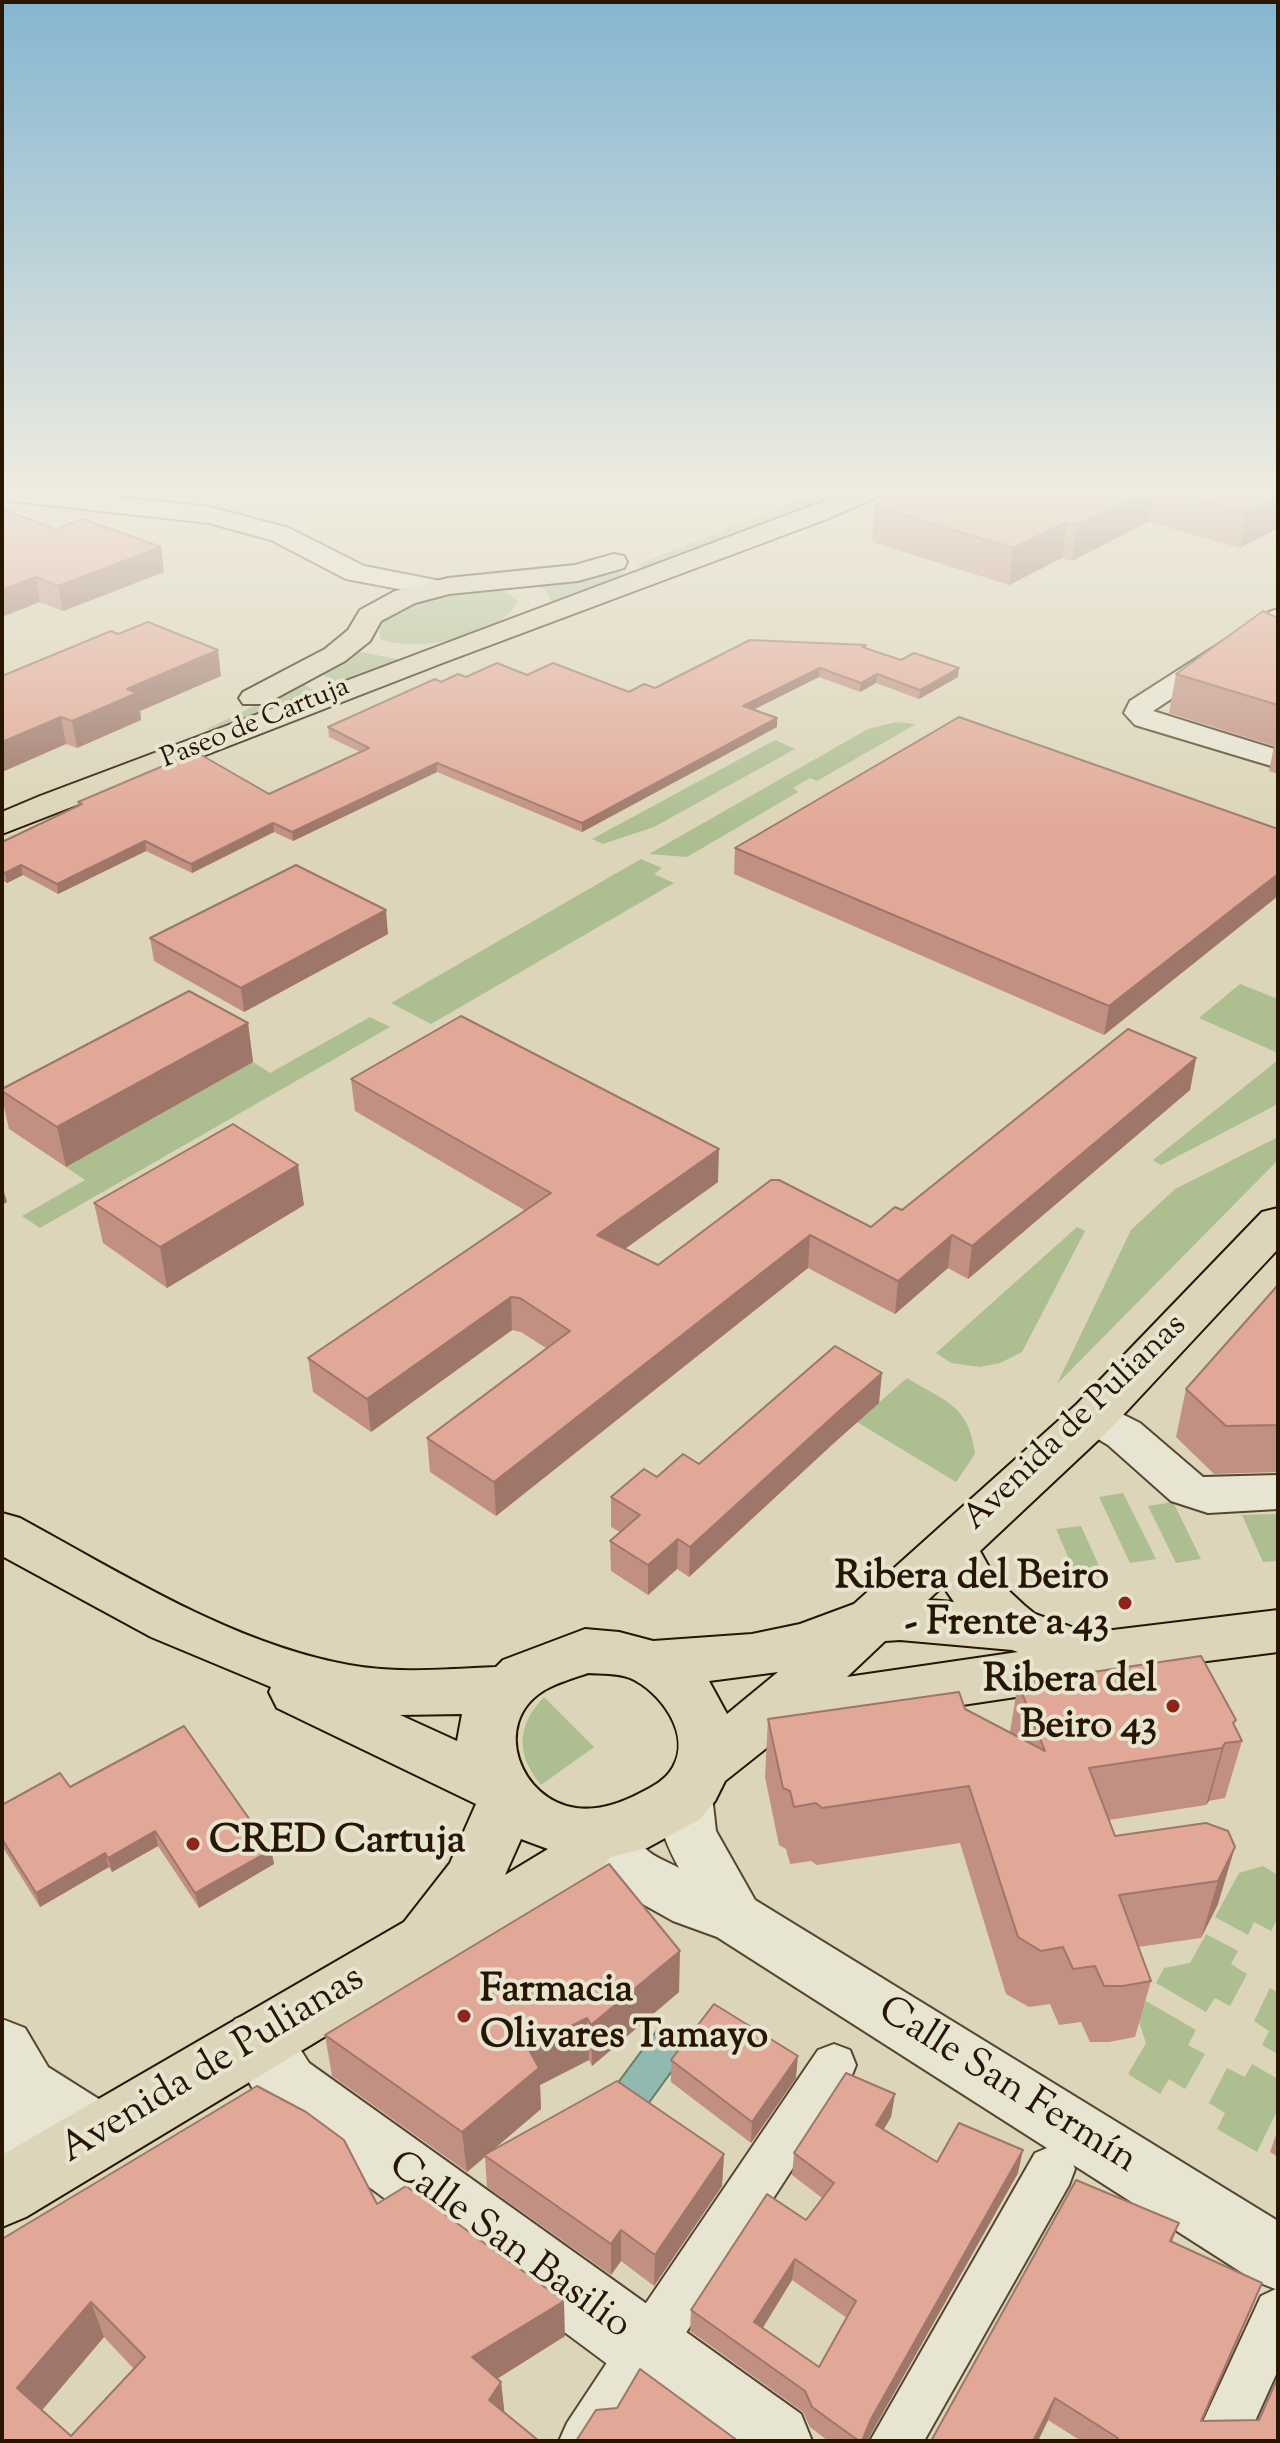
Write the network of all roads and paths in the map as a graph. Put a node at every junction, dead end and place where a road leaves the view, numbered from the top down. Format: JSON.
{"nodes":[{"id":1,"x":361,"y":603,"type":"edge"},
{"id":2,"x":397,"y":603,"type":"edge"},
{"id":3,"x":531,"y":603,"type":"edge"},
{"id":4,"x":573,"y":603,"type":"edge"},
{"id":5,"x":534,"y":617,"type":"junction"},
{"id":6,"x":1278,"y":617,"type":"edge"},
{"id":7,"x":365,"y":626,"type":"junction"},
{"id":8,"x":449,"y":648,"type":"junction"},
{"id":9,"x":1278,"y":759,"type":"edge"},
{"id":10,"x":61,"y":797,"type":"junction"},
{"id":11,"x":2,"y":824,"type":"edge"},
{"id":12,"x":1278,"y":1222,"type":"edge"},
{"id":13,"x":1094,"y":1416,"type":"junction"},
{"id":14,"x":1278,"y":1492,"type":"edge"},
{"id":15,"x":2,"y":1532,"type":"edge"},
{"id":16,"x":952,"y":1545,"type":"junction"},
{"id":17,"x":870,"y":1620,"type":"junction"},
{"id":18,"x":1016,"y":1629,"type":"junction"},
{"id":19,"x":1278,"y":1631,"type":"edge"},
{"id":20,"x":1086,"y":1655,"type":"junction"},
{"id":21,"x":250,"y":1658,"type":"junction"},
{"id":22,"x":652,"y":1663,"type":"junction"},
{"id":23,"x":505,"y":1689,"type":"junction"},
{"id":24,"x":774,"y":1710,"type":"junction"},
{"id":25,"x":694,"y":1781,"type":"junction"},
{"id":26,"x":502,"y":1794,"type":"junction"},
{"id":27,"x":599,"y":1834,"type":"junction"},
{"id":28,"x":735,"y":1918,"type":"junction"},
{"id":29,"x":426,"y":1942,"type":"junction"},
{"id":30,"x":258,"y":2040,"type":"junction"},
{"id":31,"x":834,"y":2065,"type":"dead end"},
{"id":32,"x":13,"y":2070,"type":"edge"},
{"id":33,"x":97,"y":2136,"type":"junction"},
{"id":34,"x":1052,"y":2169,"type":"dead end"},
{"id":35,"x":6,"y":2190,"type":"edge"},
{"id":36,"x":1278,"y":2258,"type":"edge"},
{"id":37,"x":1278,"y":2313,"type":"edge"},
{"id":38,"x":660,"y":2327,"type":"dead end"},
{"id":39,"x":626,"y":2379,"type":"dead end"},
{"id":40,"x":585,"y":2441,"type":"edge"},
{"id":41,"x":774,"y":2441,"type":"edge"},
{"id":42,"x":896,"y":2441,"type":"edge"},
{"id":43,"x":1220,"y":2441,"type":"edge"}],
"edges":[{"from":1,"to":7,"type":"street"},
{"from":2,"to":7,"type":"main road","name":"Paseo de Cartuja"},
{"from":3,"to":5,"type":"main road"},
{"from":4,"to":5,"type":"main road","name":"Paseo de Cartuja"},
{"from":5,"to":8,"type":"main road","name":"Paseo de Cartuja"},
{"from":6,"to":9,"type":"street"},
{"from":7,"to":8,"type":"main road","name":"Paseo de Cartuja"},
{"from":7,"to":10,"type":"main road","name":"Paseo de Cartuja"},
{"from":8,"to":10,"type":"main road","name":"Paseo de Cartuja"},
{"from":10,"to":11,"type":"main road","name":"Paseo de Cartuja"},
{"from":12,"to":13,"type":"main road","name":"Avenida de Pulianas"},
{"from":13,"to":14,"type":"street"},
{"from":13,"to":16,"type":"main road","name":"Avenida de Pulianas"},
{"from":15,"to":21,"type":"main road"},
{"from":16,"to":17,"type":"main road","name":"Avenida de Pulianas"},
{"from":16,"to":18,"type":"main road"},
{"from":17,"to":18,"type":"main road"},
{"from":17,"to":22,"type":"main road","name":"Avenida de Pulianas"},
{"from":17,"to":24,"type":"main road","name":"Avenida de Pulianas"},
{"from":18,"to":20,"type":"main road"},
{"from":19,"to":20,"type":"main road"},
{"from":20,"to":24,"type":"main road"},
{"from":21,"to":23,"type":"main road"},
{"from":21,"to":26,"type":"main road"},
{"from":22,"to":23,"type":"main road"},
{"from":22,"to":25,"type":"main road"},
{"from":23,"to":26,"type":"main road"},
{"from":24,"to":25,"type":"main road","name":"Avenida de Pulianas"},
{"from":25,"to":27,"type":"main road"},
{"from":25,"to":28,"type":"street","name":"Calle San Fermín"},
{"from":26,"to":27,"type":"main road"},
{"from":26,"to":29,"type":"main road","name":"Avenida de Pulianas"},
{"from":27,"to":28,"type":"street","name":"Calle San Fermín"},
{"from":27,"to":29,"type":"main road","name":"Avenida de Pulianas"},
{"from":28,"to":36,"type":"street","name":"Calle San Fermín"},
{"from":29,"to":30,"type":"main road","name":"Avenida de Pulianas"},
{"from":30,"to":33,"type":"main road","name":"Avenida de Pulianas"},
{"from":30,"to":41,"type":"street","name":"Calle San Basilio"},
{"from":31,"to":38,"type":"street"},
{"from":32,"to":33,"type":"street"},
{"from":32,"to":35,"type":"street"},
{"from":33,"to":35,"type":"main road","name":"Avenida de Pulianas"},
{"from":34,"to":42,"type":"street"},
{"from":37,"to":43,"type":"street"},
{"from":39,"to":40,"type":"street"}]}
